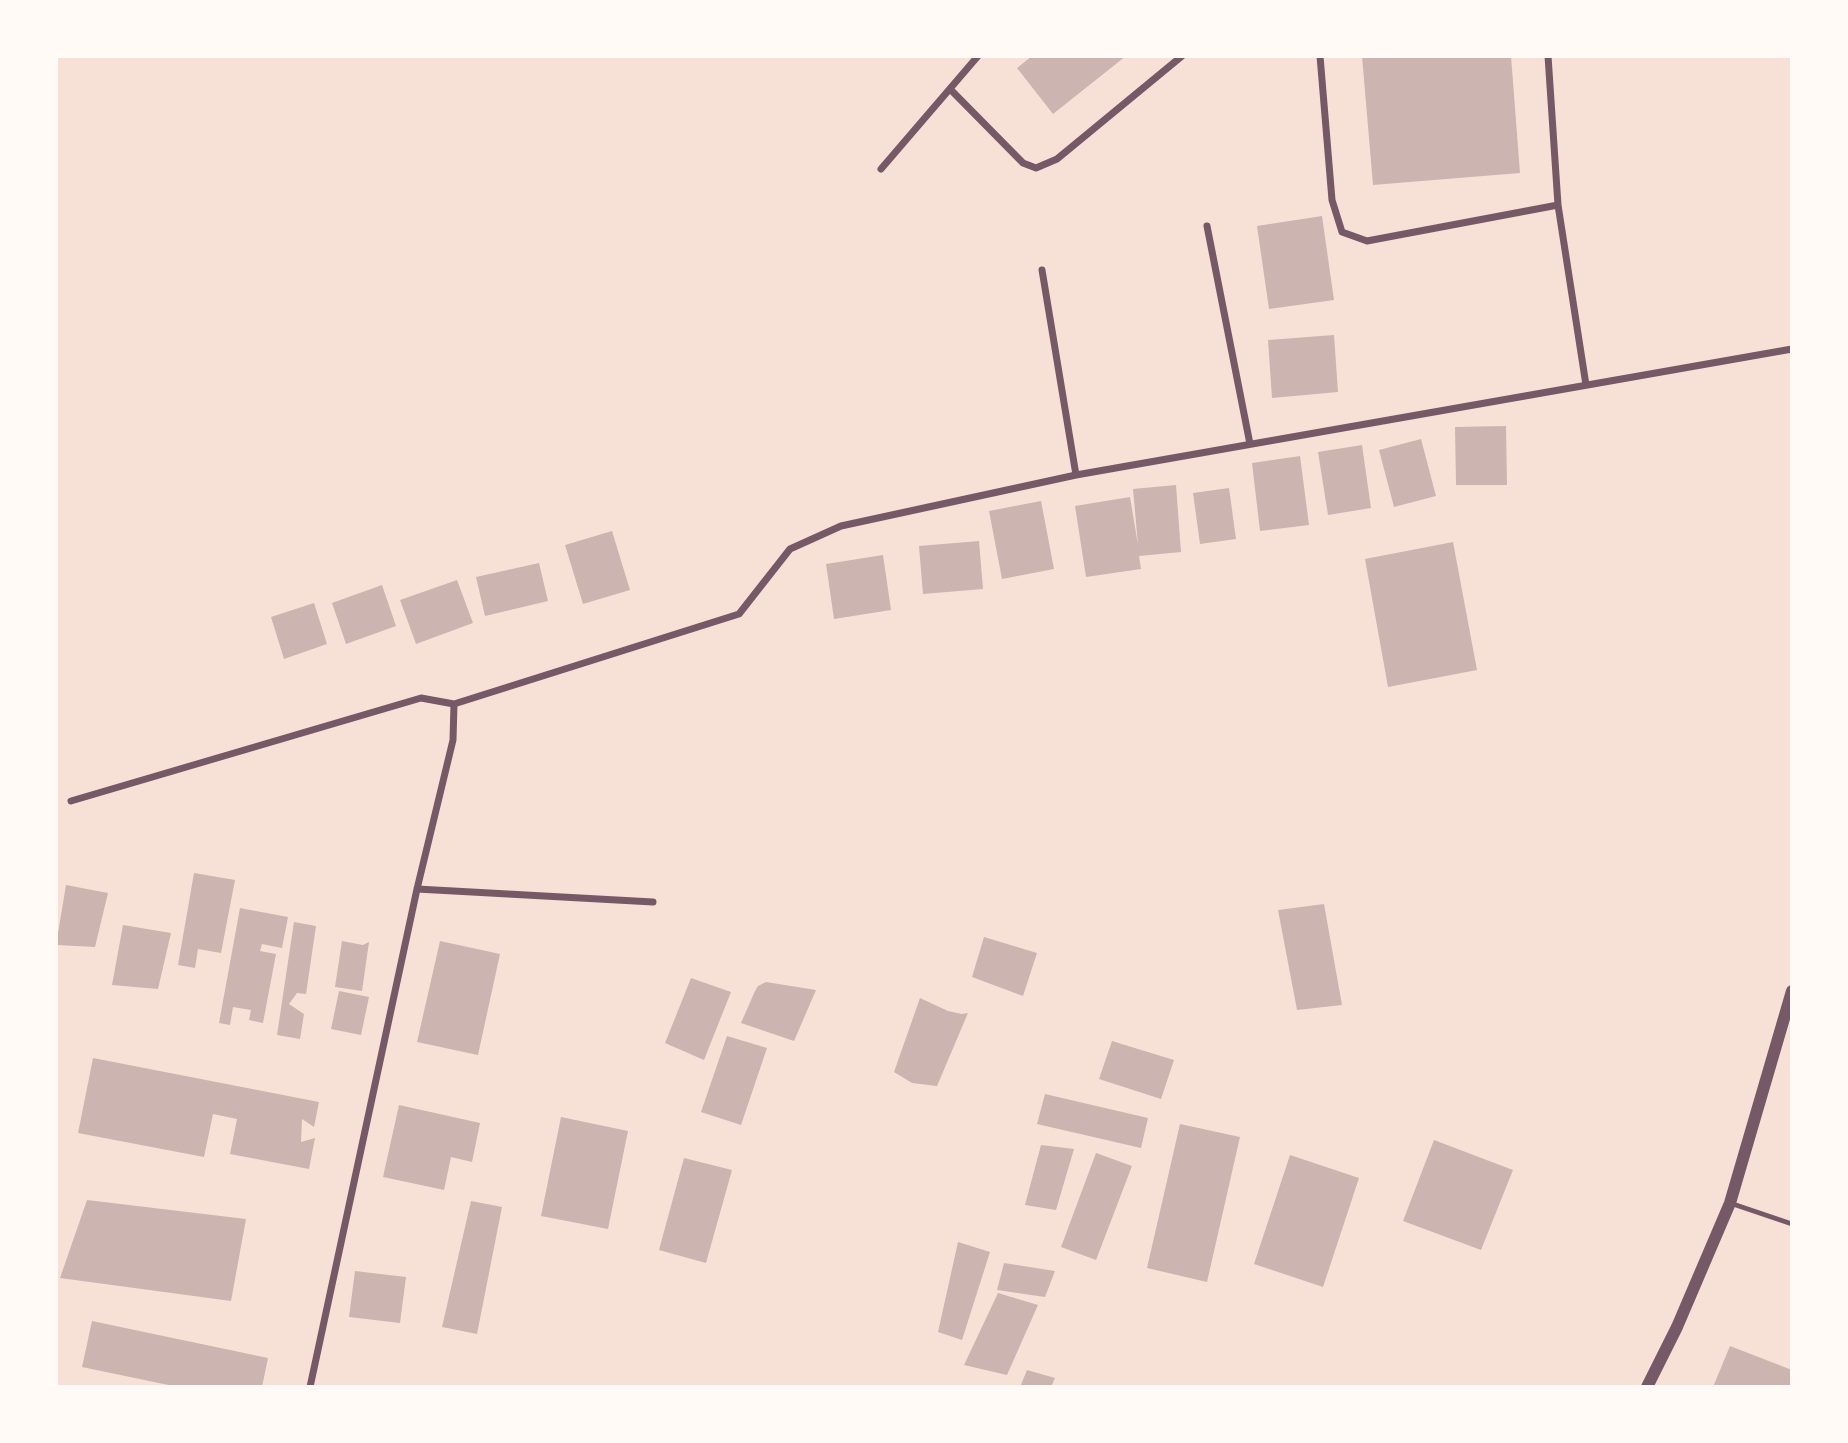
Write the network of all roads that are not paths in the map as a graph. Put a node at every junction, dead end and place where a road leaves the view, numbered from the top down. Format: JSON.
{"nodes":[{"id":1,"x":978,"y":56,"type":"edge"},
{"id":2,"x":1182,"y":56,"type":"edge"},
{"id":3,"x":1320,"y":56,"type":"edge"},
{"id":4,"x":1548,"y":56,"type":"edge"},
{"id":5,"x":950,"y":89,"type":"junction"},
{"id":6,"x":881,"y":169,"type":"dead end"},
{"id":7,"x":1558,"y":205,"type":"junction"},
{"id":8,"x":1207,"y":226,"type":"dead end"},
{"id":9,"x":1042,"y":270,"type":"dead end"},
{"id":10,"x":1792,"y":349,"type":"edge"},
{"id":11,"x":1586,"y":385,"type":"junction"},
{"id":12,"x":1250,"y":444,"type":"junction"},
{"id":13,"x":1076,"y":475,"type":"junction"},
{"id":14,"x":454,"y":704,"type":"junction"},
{"id":15,"x":71,"y":801,"type":"dead end"},
{"id":16,"x":417,"y":888,"type":"junction"},
{"id":17,"x":653,"y":902,"type":"dead end"},
{"id":18,"x":1792,"y":991,"type":"edge"},
{"id":19,"x":1730,"y":1203,"type":"junction"},
{"id":20,"x":1792,"y":1224,"type":"edge"},
{"id":21,"x":310,"y":1387,"type":"edge"},
{"id":22,"x":1647,"y":1387,"type":"edge"}],
"edges":[{"from":1,"to":5,"type":"street"},
{"from":2,"to":5,"type":"street"},
{"from":3,"to":7,"type":"street"},
{"from":4,"to":7,"type":"street"},
{"from":5,"to":6,"type":"street"},
{"from":7,"to":11,"type":"street"},
{"from":8,"to":12,"type":"street"},
{"from":9,"to":13,"type":"street"},
{"from":10,"to":11,"type":"street"},
{"from":11,"to":12,"type":"street"},
{"from":12,"to":13,"type":"street"},
{"from":13,"to":14,"type":"street"},
{"from":14,"to":15,"type":"street"},
{"from":14,"to":16,"type":"street"},
{"from":16,"to":17,"type":"street"},
{"from":16,"to":21,"type":"street"},
{"from":18,"to":19,"type":"street"},
{"from":19,"to":20,"type":"lane"},
{"from":19,"to":22,"type":"street"}]}
